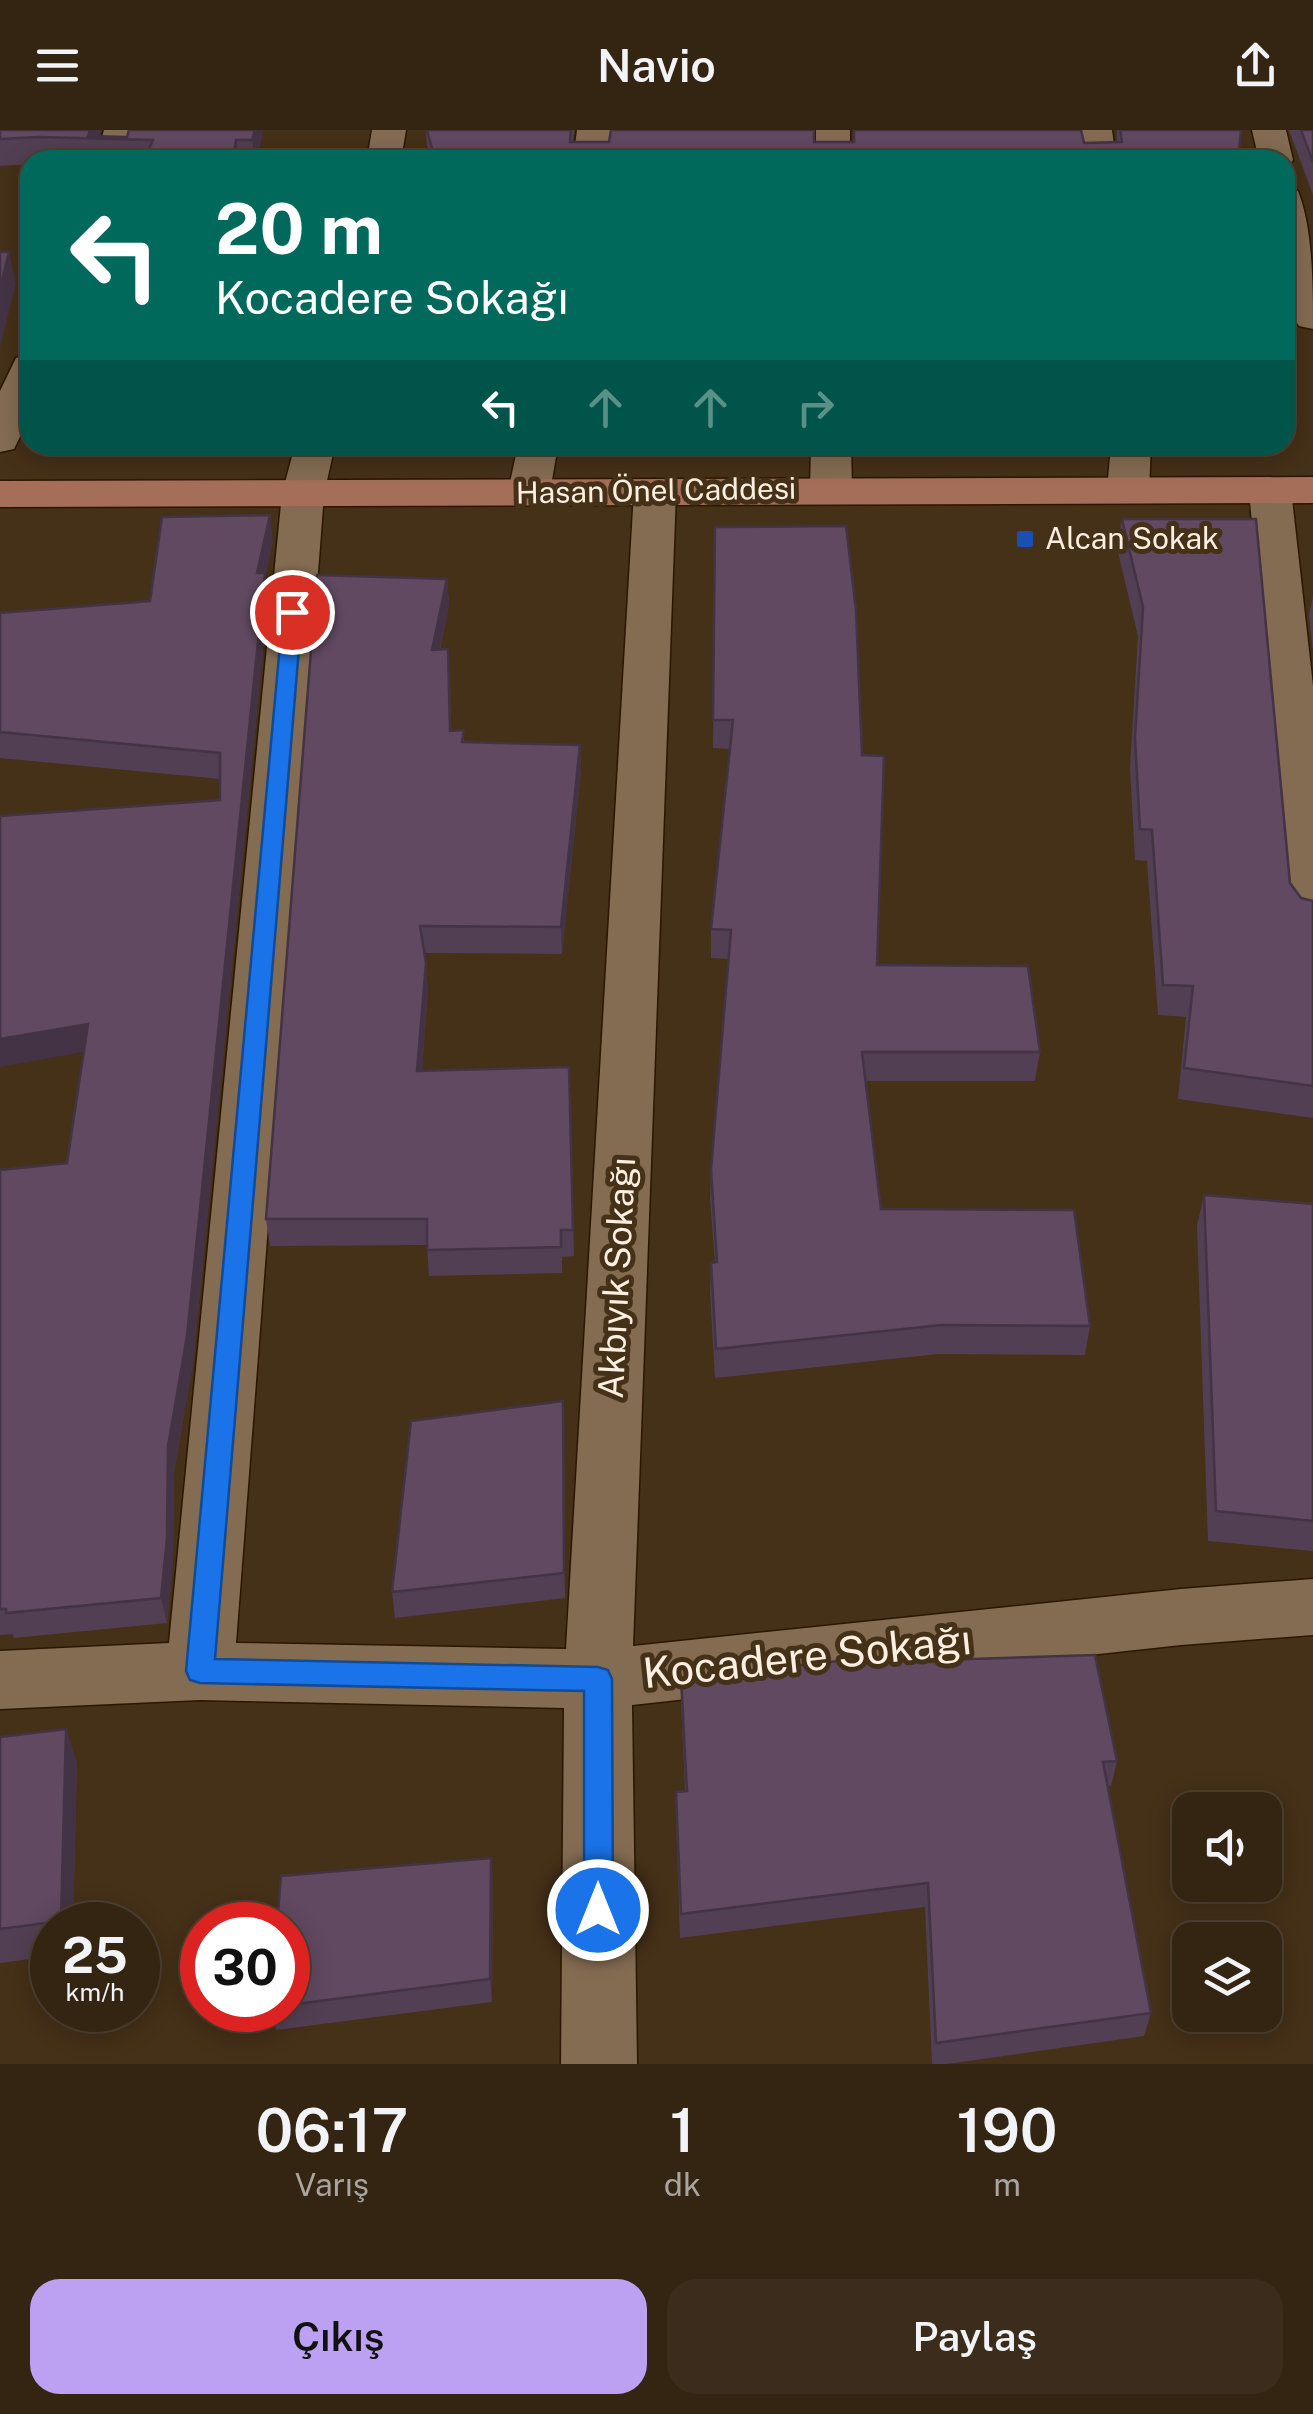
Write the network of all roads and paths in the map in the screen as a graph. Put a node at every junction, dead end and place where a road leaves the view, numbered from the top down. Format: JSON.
{"nodes":[{"id":1,"x":1295,"y":242,"type":"edge"},
{"id":2,"x":1313,"y":318,"type":"edge"},
{"id":3,"x":20,"y":391,"type":"edge"},
{"id":4,"x":0,"y":440,"type":"edge"},
{"id":5,"x":536,"y":455,"type":"edge"},
{"id":6,"x":831,"y":455,"type":"edge"},
{"id":7,"x":1130,"y":455,"type":"edge"},
{"id":8,"x":309,"y":470,"type":"edge"},
{"id":9,"x":830,"y":489,"type":"junction"},
{"id":10,"x":1128,"y":490,"type":"junction"},
{"id":11,"x":1291,"y":490,"type":"edge"},
{"id":12,"x":528,"y":492,"type":"junction"},
{"id":13,"x":655,"y":492,"type":"junction"},
{"id":14,"x":0,"y":494,"type":"edge"},
{"id":15,"x":1313,"y":913,"type":"edge"},
{"id":16,"x":1313,"y":1607,"type":"edge"},
{"id":17,"x":200,"y":1671,"type":"junction"},
{"id":18,"x":598,"y":1679,"type":"junction"},
{"id":19,"x":0,"y":1680,"type":"edge"},
{"id":20,"x":599,"y":2064,"type":"edge"}],
"edges":[{"from":1,"to":2,"type":"street"},
{"from":3,"to":4,"type":"street"},
{"from":5,"to":12,"type":"street"},
{"from":6,"to":9,"type":"street"},
{"from":7,"to":10,"type":"street"},
{"from":8,"to":12,"type":"main road","name":"Hasan Önel Caddesi"},
{"from":8,"to":14,"type":"main road","name":"Hasan Önel Caddesi"},
{"from":8,"to":17,"type":"street"},
{"from":9,"to":10,"type":"main road","name":"Hasan Önel Caddesi"},
{"from":9,"to":13,"type":"main road","name":"Hasan Önel Caddesi"},
{"from":10,"to":11,"type":"main road","name":"Hasan Önel Caddesi"},
{"from":11,"to":15,"type":"street"},
{"from":12,"to":13,"type":"main road","name":"Hasan Önel Caddesi"},
{"from":13,"to":18,"type":"street","name":"Akbıyık Sokağı"},
{"from":16,"to":18,"type":"street","name":"Kocadere Sokağı"},
{"from":17,"to":18,"type":"street","name":"Kocadere Sokağı"},
{"from":17,"to":19,"type":"street","name":"Kocadere Sokağı"},
{"from":18,"to":20,"type":"street","name":"Akbıyık Sokağı"}]}
